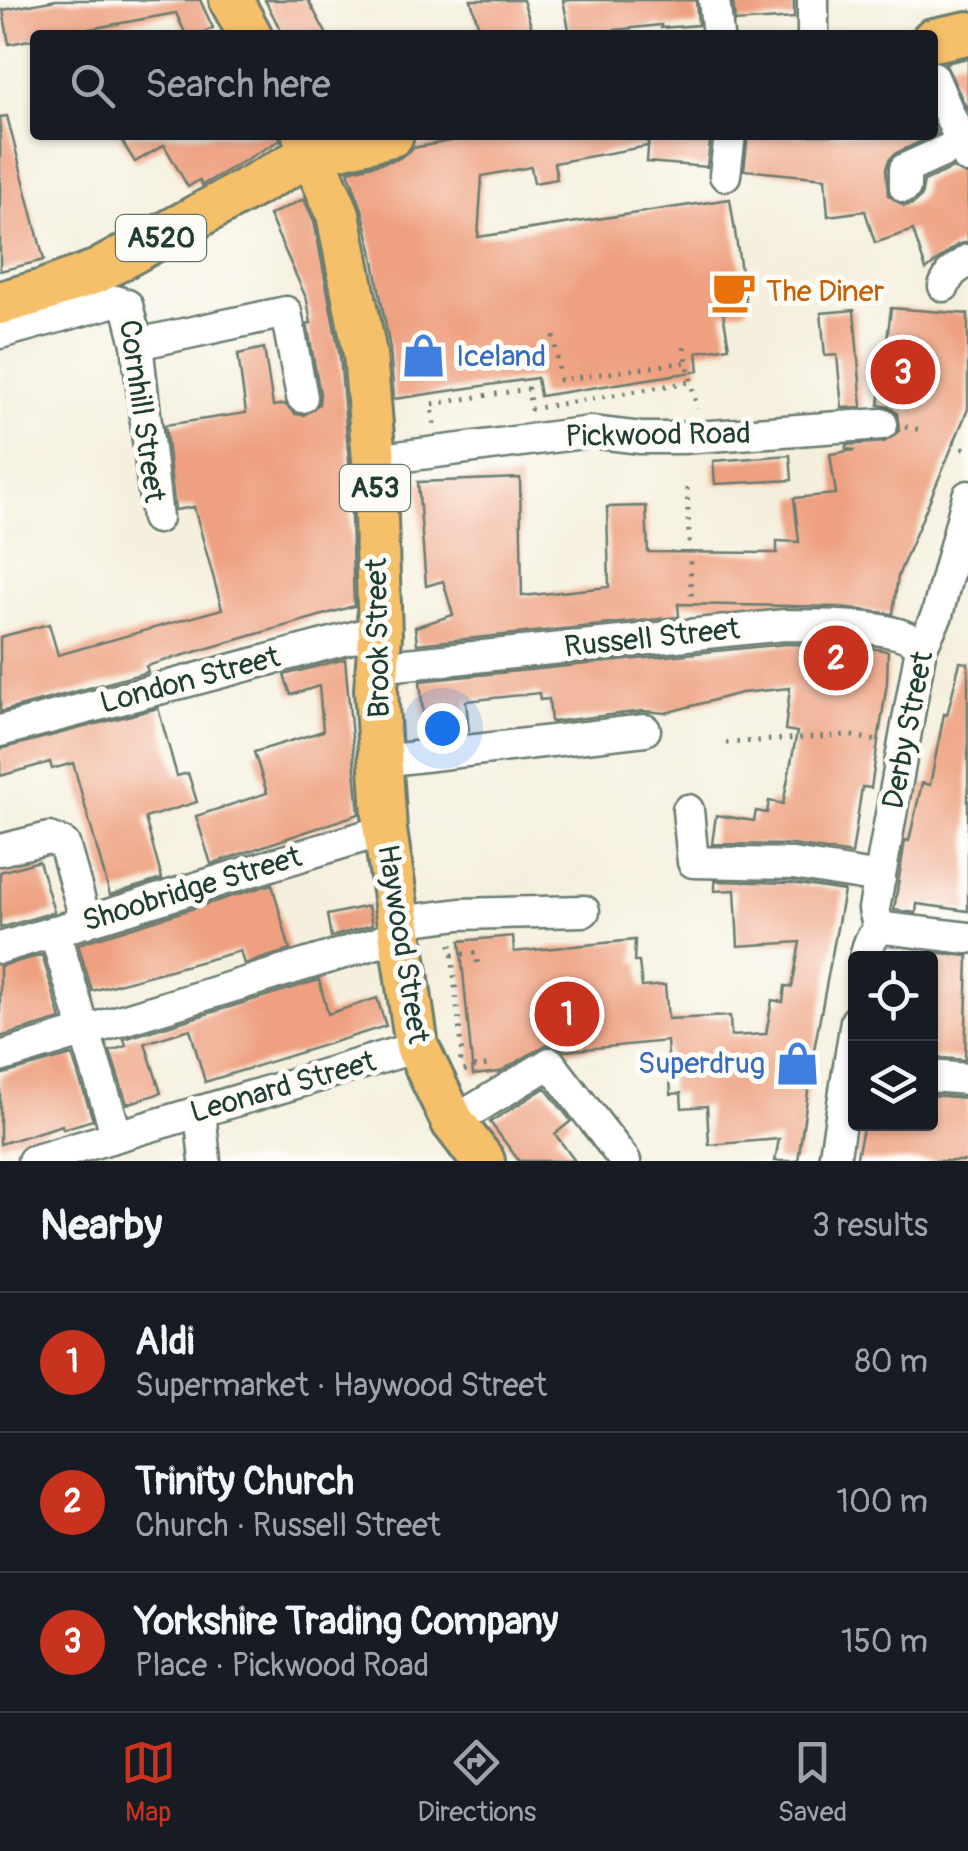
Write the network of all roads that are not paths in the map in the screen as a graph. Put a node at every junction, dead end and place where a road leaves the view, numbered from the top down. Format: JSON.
{"nodes":[{"id":1,"x":231,"y":0,"type":"edge"},
{"id":2,"x":714,"y":0,"type":"edge"},
{"id":3,"x":813,"y":0,"type":"edge"},
{"id":4,"x":247,"y":30,"type":"edge"},
{"id":5,"x":717,"y":30,"type":"edge"},
{"id":6,"x":813,"y":30,"type":"edge"},
{"id":7,"x":968,"y":34,"type":"edge"},
{"id":8,"x":938,"y":39,"type":"edge"},
{"id":9,"x":938,"y":88,"type":"edge"},
{"id":10,"x":345,"y":140,"type":"edge"},
{"id":11,"x":729,"y":140,"type":"edge"},
{"id":12,"x":308,"y":144,"type":"edge"},
{"id":13,"x":965,"y":150,"type":"edge"},
{"id":14,"x":724,"y":175,"type":"dead end"},
{"id":15,"x":905,"y":188,"type":"dead end"},
{"id":16,"x":968,"y":260,"type":"edge"},
{"id":17,"x":944,"y":286,"type":"dead end"},
{"id":18,"x":0,"y":303,"type":"edge"},
{"id":19,"x":0,"y":333,"type":"edge"},
{"id":20,"x":137,"y":344,"type":"junction"},
{"id":21,"x":302,"y":396,"type":"dead end"},
{"id":22,"x":882,"y":424,"type":"dead end"},
{"id":23,"x":374,"y":460,"type":"junction"},
{"id":24,"x":968,"y":496,"type":"edge"},
{"id":25,"x":157,"y":518,"type":"dead end"},
{"id":26,"x":921,"y":648,"type":"junction"},
{"id":27,"x":378,"y":651,"type":"junction"},
{"id":28,"x":645,"y":730,"type":"dead end"},
{"id":29,"x":0,"y":731,"type":"edge"},
{"id":30,"x":382,"y":761,"type":"junction"},
{"id":31,"x":688,"y":810,"type":"dead end"},
{"id":32,"x":385,"y":830,"type":"junction"},
{"id":33,"x":0,"y":850,"type":"edge"},
{"id":34,"x":880,"y":878,"type":"junction"},
{"id":35,"x":584,"y":911,"type":"dead end"},
{"id":36,"x":86,"y":922,"type":"junction"},
{"id":37,"x":884,"y":928,"type":"junction"},
{"id":38,"x":54,"y":931,"type":"junction"},
{"id":39,"x":397,"y":931,"type":"junction"},
{"id":40,"x":968,"y":938,"type":"edge"},
{"id":41,"x":0,"y":948,"type":"edge"},
{"id":42,"x":868,"y":951,"type":"edge"},
{"id":43,"x":85,"y":1031,"type":"junction"},
{"id":44,"x":417,"y":1047,"type":"junction"},
{"id":45,"x":0,"y":1057,"type":"edge"},
{"id":46,"x":938,"y":1077,"type":"edge"},
{"id":47,"x":968,"y":1079,"type":"edge"},
{"id":48,"x":848,"y":1084,"type":"edge"},
{"id":49,"x":200,"y":1111,"type":"junction"},
{"id":50,"x":453,"y":1122,"type":"junction"},
{"id":51,"x":117,"y":1136,"type":"junction"},
{"id":52,"x":33,"y":1161,"type":"edge"},
{"id":53,"x":205,"y":1161,"type":"edge"},
{"id":54,"x":483,"y":1161,"type":"edge"},
{"id":55,"x":625,"y":1161,"type":"edge"},
{"id":56,"x":834,"y":1161,"type":"edge"}],
"edges":[{"from":1,"to":4,"type":"highway"},
{"from":2,"to":5,"type":"street"},
{"from":3,"to":6,"type":"street"},
{"from":7,"to":8,"type":"highway"},
{"from":9,"to":13,"type":"street"},
{"from":10,"to":12,"type":"highway","number":"A520"},
{"from":11,"to":14,"type":"street"},
{"from":12,"to":18,"type":"highway","number":"A520"},
{"from":12,"to":23,"type":"highway","name":"Brook Street","number":"A53"},
{"from":13,"to":15,"type":"street"},
{"from":16,"to":17,"type":"street"},
{"from":19,"to":20,"type":"street","name":"Cornhill Street"},
{"from":20,"to":21,"type":"street"},
{"from":20,"to":25,"type":"street","name":"Cornhill Street"},
{"from":22,"to":23,"type":"street","name":"Pickwood Road"},
{"from":23,"to":27,"type":"highway","name":"Brook Street","number":"A53"},
{"from":24,"to":26,"type":"street","name":"Derby Street"},
{"from":26,"to":27,"type":"street","name":"Russell Street"},
{"from":26,"to":34,"type":"street","name":"Derby Street"},
{"from":27,"to":29,"type":"street","name":"London Street"},
{"from":27,"to":30,"type":"highway","name":"Brook Street","number":"A53"},
{"from":28,"to":30,"type":"street"},
{"from":30,"to":32,"type":"highway","name":"Brook Street","number":"A53"},
{"from":31,"to":34,"type":"street"},
{"from":32,"to":36,"type":"street","name":"Shoobridge Street"},
{"from":32,"to":39,"type":"highway","name":"Haywood Street","number":"A53"},
{"from":33,"to":36,"type":"street"},
{"from":34,"to":37,"type":"street","name":"Derby Street"},
{"from":35,"to":39,"type":"street"},
{"from":36,"to":38,"type":"street","name":"Shoobridge Street"},
{"from":37,"to":40,"type":"street"},
{"from":37,"to":42,"type":"street"},
{"from":38,"to":41,"type":"street","name":"Shoobridge Street"},
{"from":38,"to":43,"type":"street"},
{"from":39,"to":43,"type":"street"},
{"from":39,"to":44,"type":"highway","name":"Haywood Street","number":"A53"},
{"from":43,"to":45,"type":"street"},
{"from":43,"to":51,"type":"street"},
{"from":44,"to":49,"type":"street","name":"Leonard Street"},
{"from":44,"to":50,"type":"highway","name":"Haywood Street","number":"A53"},
{"from":46,"to":47,"type":"street"},
{"from":48,"to":56,"type":"street"},
{"from":49,"to":51,"type":"street","name":"Leonard Street"},
{"from":49,"to":53,"type":"street"},
{"from":50,"to":54,"type":"highway","name":"Haywood Street","number":"A53"},
{"from":50,"to":55,"type":"street"},
{"from":51,"to":52,"type":"street","name":"Leonard Street"}]}
